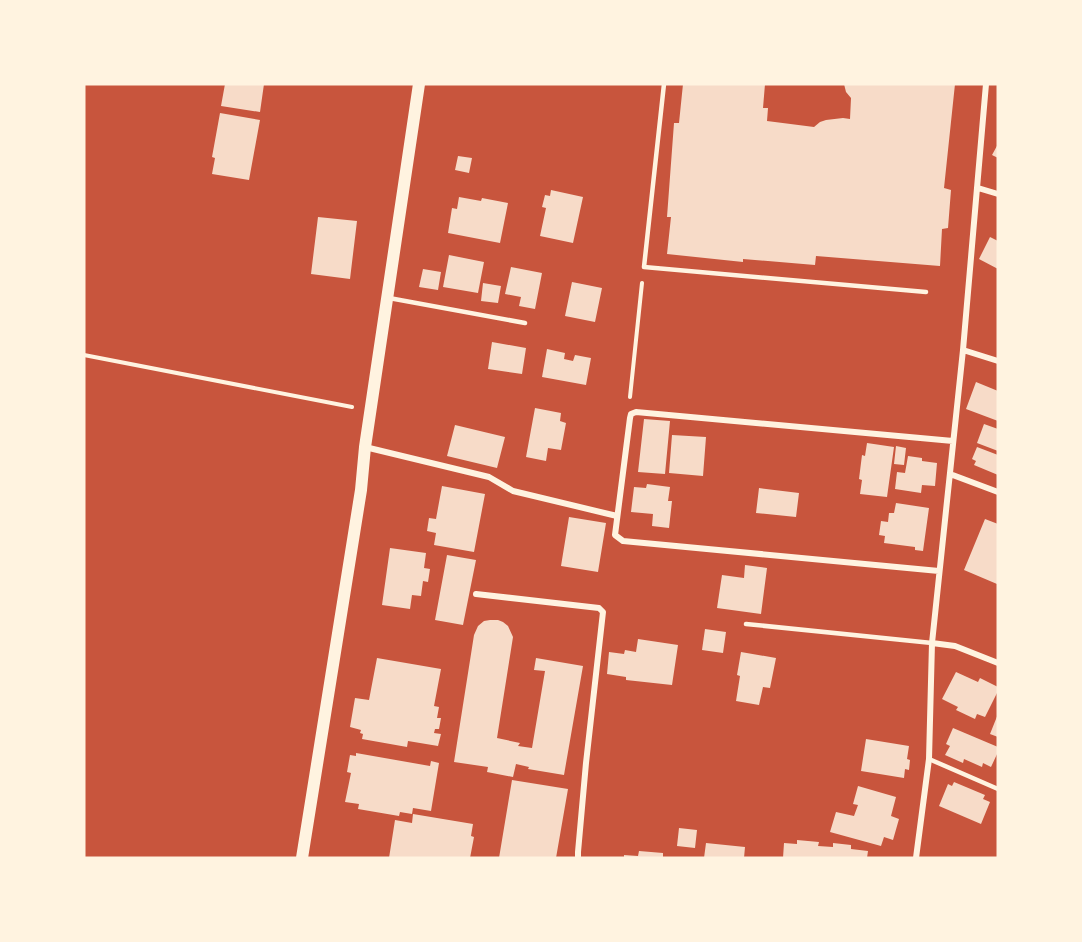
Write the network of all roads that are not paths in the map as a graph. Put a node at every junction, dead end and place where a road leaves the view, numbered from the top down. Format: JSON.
{"nodes":[{"id":1,"x":419,"y":84,"type":"edge"},
{"id":2,"x":664,"y":84,"type":"edge"},
{"id":3,"x":986,"y":84,"type":"edge"},
{"id":4,"x":978,"y":188,"type":"junction"},
{"id":5,"x":998,"y":194,"type":"edge"},
{"id":6,"x":926,"y":292,"type":"dead end"},
{"id":7,"x":386,"y":298,"type":"junction"},
{"id":8,"x":525,"y":323,"type":"dead end"},
{"id":9,"x":963,"y":350,"type":"junction"},
{"id":10,"x":998,"y":361,"type":"edge"},
{"id":11,"x":953,"y":441,"type":"junction"},
{"id":12,"x":365,"y":447,"type":"junction"},
{"id":13,"x":950,"y":474,"type":"junction"},
{"id":14,"x":998,"y":492,"type":"edge"},
{"id":15,"x":617,"y":516,"type":"junction"},
{"id":16,"x":939,"y":571,"type":"junction"},
{"id":17,"x":476,"y":594,"type":"dead end"},
{"id":18,"x":746,"y":624,"type":"dead end"},
{"id":19,"x":932,"y":643,"type":"junction"},
{"id":20,"x":998,"y":663,"type":"edge"},
{"id":21,"x":929,"y":759,"type":"junction"},
{"id":22,"x":998,"y":789,"type":"edge"},
{"id":23,"x":302,"y":858,"type":"edge"},
{"id":24,"x":578,"y":858,"type":"edge"},
{"id":25,"x":916,"y":858,"type":"edge"}],
"edges":[{"from":1,"to":7,"type":"main road"},
{"from":2,"to":6,"type":"lane"},
{"from":3,"to":4,"type":"street"},
{"from":4,"to":5,"type":"street"},
{"from":4,"to":9,"type":"street"},
{"from":7,"to":8,"type":"lane"},
{"from":7,"to":12,"type":"main road"},
{"from":9,"to":10,"type":"street"},
{"from":9,"to":11,"type":"street"},
{"from":11,"to":13,"type":"street"},
{"from":11,"to":15,"type":"street"},
{"from":12,"to":15,"type":"street"},
{"from":12,"to":23,"type":"main road"},
{"from":13,"to":14,"type":"street"},
{"from":13,"to":16,"type":"street"},
{"from":15,"to":16,"type":"street"},
{"from":16,"to":19,"type":"street"},
{"from":17,"to":24,"type":"street"},
{"from":18,"to":19,"type":"lane"},
{"from":19,"to":20,"type":"street"},
{"from":19,"to":21,"type":"street"},
{"from":21,"to":22,"type":"lane"},
{"from":21,"to":25,"type":"street"}]}
